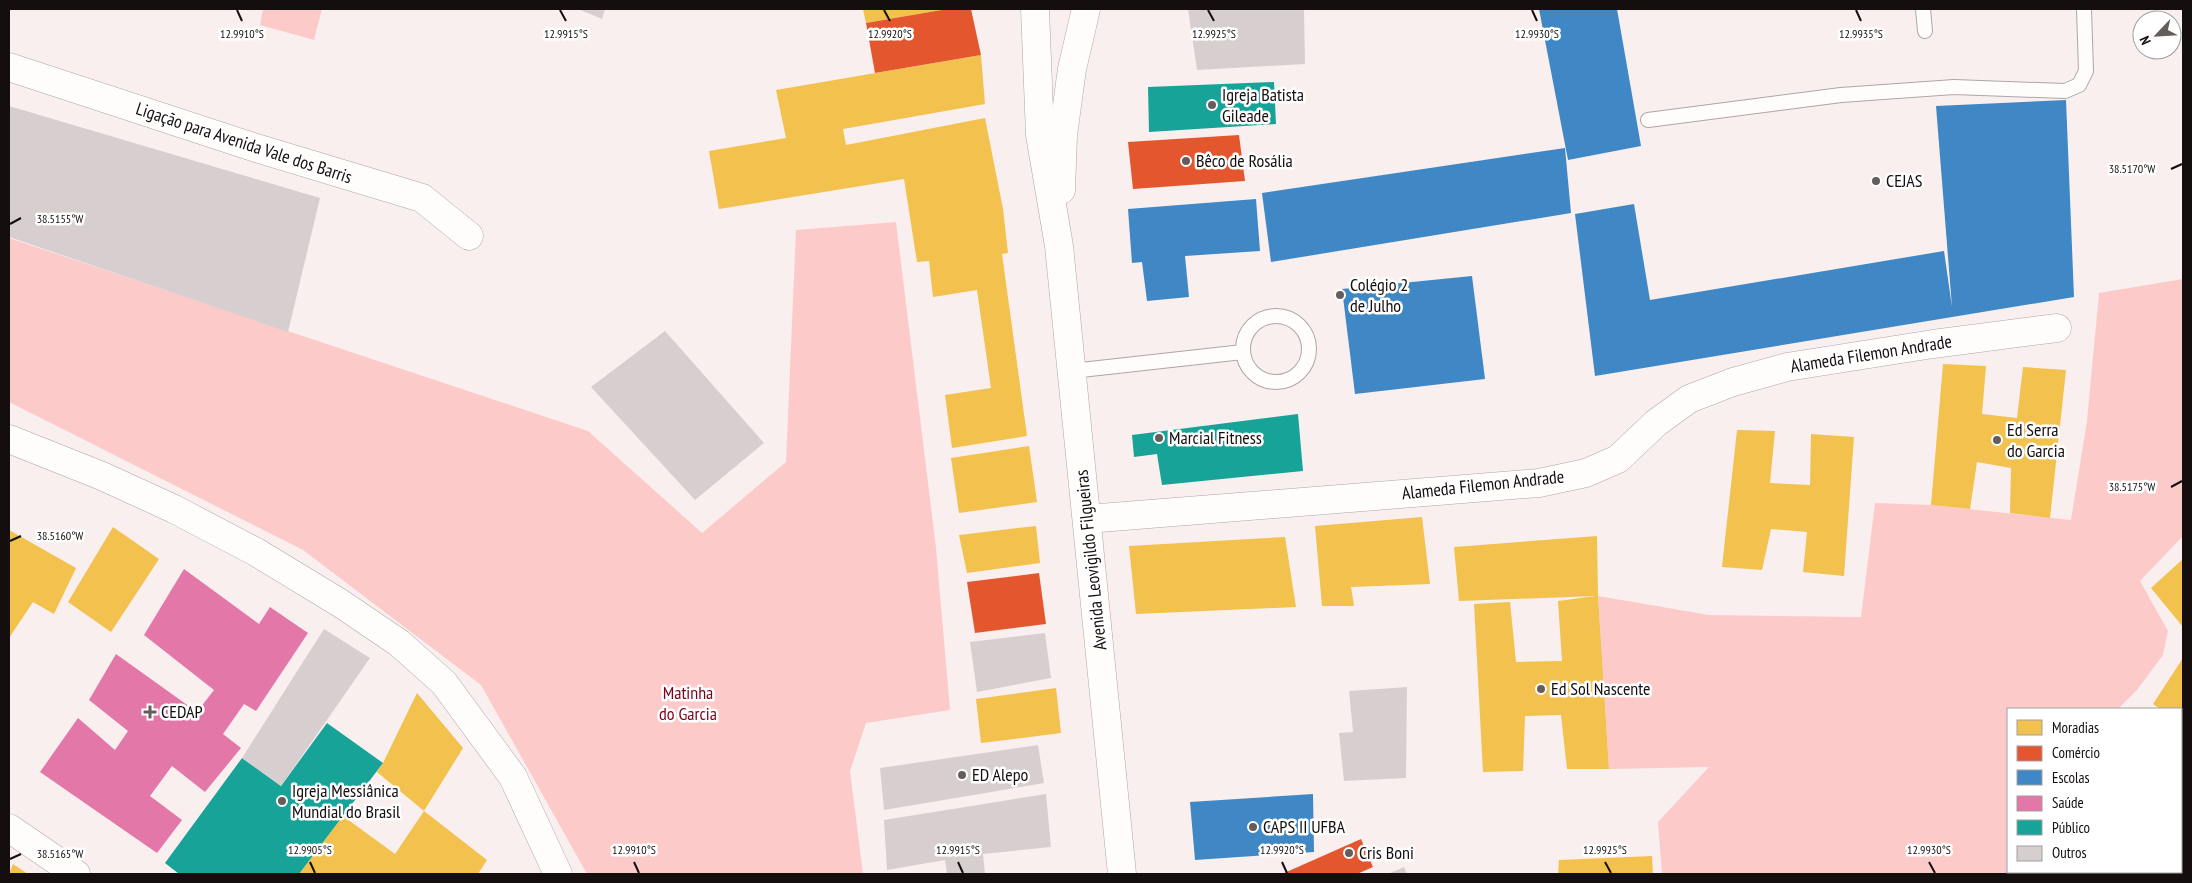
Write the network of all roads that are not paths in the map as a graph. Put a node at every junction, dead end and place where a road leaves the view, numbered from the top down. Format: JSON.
{"nodes":[{"id":1,"x":1035,"y":9,"type":"edge"},
{"id":2,"x":1086,"y":9,"type":"edge"},
{"id":3,"x":1923,"y":9,"type":"edge"},
{"id":4,"x":2084,"y":9,"type":"edge"},
{"id":5,"x":1925,"y":31,"type":"dead end"},
{"id":6,"x":9,"y":67,"type":"edge"},
{"id":7,"x":1648,"y":120,"type":"dead end"},
{"id":8,"x":469,"y":236,"type":"dead end"},
{"id":9,"x":1059,"y":246,"type":"junction"},
{"id":10,"x":2057,"y":328,"type":"dead end"},
{"id":11,"x":1243,"y":352,"type":"junction"},
{"id":12,"x":1072,"y":371,"type":"junction"},
{"id":13,"x":13,"y":443,"type":"edge"},
{"id":14,"x":1087,"y":519,"type":"junction"},
{"id":15,"x":9,"y":828,"type":"edge"},
{"id":16,"x":76,"y":874,"type":"edge"},
{"id":17,"x":558,"y":874,"type":"edge"},
{"id":18,"x":1122,"y":874,"type":"edge"}],
"edges":[{"from":1,"to":9,"type":"street","name":"Avenida Leovigildo Filgueiras"},
{"from":2,"to":9,"type":"street","name":"Avenida Leovigildo Filgueiras"},
{"from":3,"to":5,"type":"lane"},
{"from":4,"to":7,"type":"lane"},
{"from":6,"to":8,"type":"street","name":"Ligação para Avenida Vale dos Barris"},
{"from":9,"to":12,"type":"street","name":"Avenida Leovigildo Filgueiras"},
{"from":10,"to":14,"type":"street","name":"Alameda Filemon Andrade"},
{"from":11,"to":11,"type":"lane"},
{"from":11,"to":12,"type":"lane"},
{"from":12,"to":14,"type":"street","name":"Avenida Leovigildo Filgueiras"},
{"from":13,"to":17,"type":"street"},
{"from":14,"to":18,"type":"street","name":"Avenida Leovigildo Filgueiras"},
{"from":15,"to":16,"type":"street"}]}
